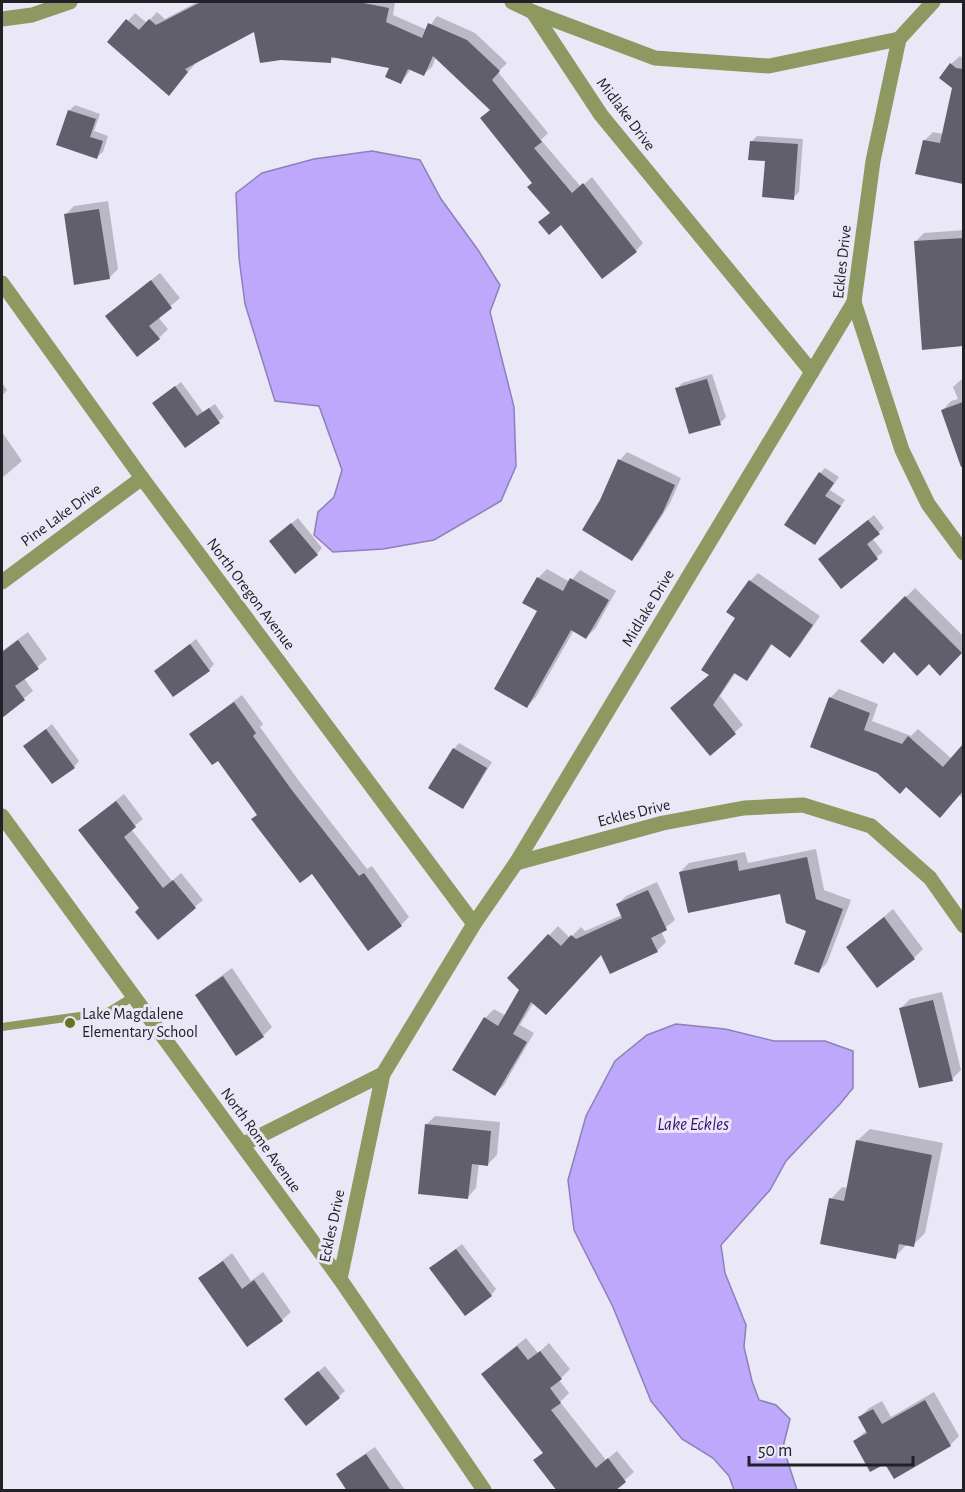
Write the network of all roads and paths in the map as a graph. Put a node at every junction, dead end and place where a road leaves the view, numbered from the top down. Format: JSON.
{"nodes":[{"id":1,"x":70,"y":2,"type":"edge"},
{"id":2,"x":512,"y":2,"type":"edge"},
{"id":3,"x":931,"y":2,"type":"edge"},
{"id":4,"x":533,"y":12,"type":"junction"},
{"id":5,"x":2,"y":19,"type":"edge"},
{"id":6,"x":899,"y":39,"type":"junction"},
{"id":7,"x":2,"y":283,"type":"edge"},
{"id":8,"x":854,"y":302,"type":"junction"},
{"id":9,"x":812,"y":372,"type":"junction"},
{"id":10,"x":142,"y":478,"type":"junction"},
{"id":11,"x":963,"y":553,"type":"edge"},
{"id":12,"x":2,"y":582,"type":"edge"},
{"id":13,"x":2,"y":818,"type":"edge"},
{"id":14,"x":516,"y":863,"type":"junction"},
{"id":15,"x":474,"y":924,"type":"junction"},
{"id":16,"x":963,"y":926,"type":"edge"},
{"id":17,"x":134,"y":996,"type":"junction"},
{"id":18,"x":2,"y":1027,"type":"edge"},
{"id":19,"x":383,"y":1074,"type":"junction"},
{"id":20,"x":242,"y":1144,"type":"junction"},
{"id":21,"x":340,"y":1279,"type":"junction"},
{"id":22,"x":484,"y":1491,"type":"edge"}],
"edges":[{"from":1,"to":5,"type":"street"},
{"from":2,"to":4,"type":"street"},
{"from":3,"to":6,"type":"street","name":"Eckles Drive"},
{"from":4,"to":6,"type":"street"},
{"from":4,"to":9,"type":"street","name":"Midlake Drive"},
{"from":6,"to":8,"type":"street","name":"Eckles Drive"},
{"from":7,"to":10,"type":"street","name":"North Oregon Avenue"},
{"from":8,"to":9,"type":"street","name":"Midlake Drive"},
{"from":8,"to":11,"type":"street","name":"Eckles Drive"},
{"from":9,"to":14,"type":"street","name":"Midlake Drive"},
{"from":10,"to":12,"type":"street","name":"Pine Lake Drive"},
{"from":10,"to":15,"type":"street","name":"North Oregon Avenue"},
{"from":13,"to":17,"type":"street","name":"North Rome Avenue"},
{"from":14,"to":15,"type":"street","name":"Eckles Drive"},
{"from":14,"to":16,"type":"street","name":"Eckles Drive"},
{"from":15,"to":19,"type":"street","name":"Eckles Drive"},
{"from":17,"to":18,"type":"lane"},
{"from":17,"to":20,"type":"street","name":"North Rome Avenue"},
{"from":19,"to":20,"type":"street"},
{"from":19,"to":21,"type":"street","name":"Eckles Drive"},
{"from":20,"to":21,"type":"street","name":"North Rome Avenue"},
{"from":21,"to":22,"type":"street","name":"North Rome Avenue"}]}
